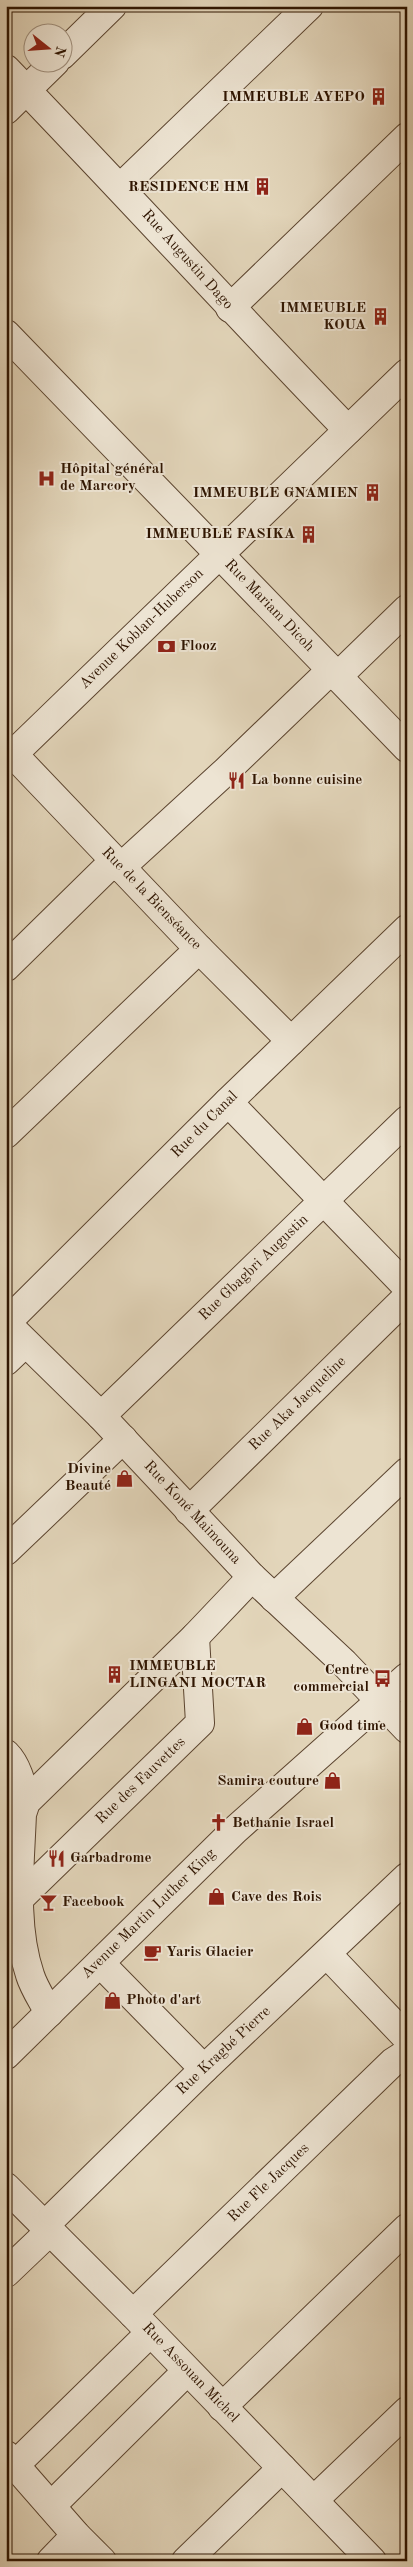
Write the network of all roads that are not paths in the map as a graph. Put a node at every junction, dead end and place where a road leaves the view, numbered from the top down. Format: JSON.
{"nodes":[{"id":1,"x":112,"y":6,"type":"edge"},
{"id":2,"x":309,"y":6,"type":"edge"},
{"id":3,"x":72,"y":45,"type":"edge"},
{"id":4,"x":6,"y":69,"type":"edge"},
{"id":5,"x":45,"y":72,"type":"edge"},
{"id":6,"x":27,"y":90,"type":"junction"},
{"id":7,"x":6,"y":110,"type":"edge"},
{"id":8,"x":407,"y":137,"type":"edge"},
{"id":9,"x":121,"y":187,"type":"junction"},
{"id":10,"x":230,"y":308,"type":"junction"},
{"id":11,"x":6,"y":334,"type":"edge"},
{"id":12,"x":407,"y":373,"type":"edge"},
{"id":13,"x":348,"y":430,"type":"junction"},
{"id":14,"x":219,"y":554,"type":"junction"},
{"id":15,"x":407,"y":609,"type":"edge"},
{"id":16,"x":334,"y":673,"type":"junction"},
{"id":17,"x":407,"y":748,"type":"edge"},
{"id":18,"x":9,"y":757,"type":"edge"},
{"id":19,"x":117,"y":864,"type":"junction"},
{"id":20,"x":407,"y":929,"type":"edge"},
{"id":21,"x":198,"y":949,"type":"junction"},
{"id":22,"x":6,"y":966,"type":"edge"},
{"id":23,"x":291,"y":1041,"type":"junction"},
{"id":24,"x":228,"y":1102,"type":"junction"},
{"id":25,"x":407,"y":1120,"type":"edge"},
{"id":26,"x":6,"y":1134,"type":"edge"},
{"id":27,"x":323,"y":1200,"type":"junction"},
{"id":28,"x":407,"y":1287,"type":"edge"},
{"id":29,"x":407,"y":1297,"type":"edge"},
{"id":30,"x":6,"y":1323,"type":"edge"},
{"id":31,"x":16,"y":1352,"type":"edge"},
{"id":32,"x":101,"y":1416,"type":"junction"},
{"id":33,"x":122,"y":1439,"type":"junction"},
{"id":34,"x":407,"y":1472,"type":"edge"},
{"id":35,"x":189,"y":1511,"type":"junction"},
{"id":36,"x":6,"y":1550,"type":"edge"},
{"id":37,"x":252,"y":1577,"type":"junction"},
{"id":38,"x":274,"y":1598,"type":"junction"},
{"id":39,"x":195,"y":1637,"type":"junction"},
{"id":40,"x":407,"y":1678,"type":"edge"},
{"id":41,"x":380,"y":1700,"type":"junction"},
{"id":42,"x":407,"y":1729,"type":"edge"},
{"id":43,"x":6,"y":1754,"type":"edge"},
{"id":44,"x":26,"y":1802,"type":"junction"},
{"id":45,"x":407,"y":1877,"type":"edge"},
{"id":46,"x":20,"y":1898,"type":"junction"},
{"id":47,"x":327,"y":1954,"type":"junction"},
{"id":48,"x":100,"y":1963,"type":"junction"},
{"id":49,"x":49,"y":2013,"type":"junction"},
{"id":50,"x":407,"y":2038,"type":"edge"},
{"id":51,"x":407,"y":2054,"type":"edge"},
{"id":52,"x":6,"y":2055,"type":"edge"},
{"id":53,"x":204,"y":2069,"type":"junction"},
{"id":54,"x":6,"y":2187,"type":"edge"},
{"id":55,"x":407,"y":2228,"type":"edge"},
{"id":56,"x":46,"y":2229,"type":"junction"},
{"id":57,"x":6,"y":2274,"type":"edge"},
{"id":58,"x":142,"y":2324,"type":"junction"},
{"id":59,"x":187,"y":2371,"type":"junction"},
{"id":60,"x":222,"y":2407,"type":"junction"},
{"id":61,"x":407,"y":2411,"type":"edge"},
{"id":62,"x":11,"y":2460,"type":"edge"},
{"id":63,"x":282,"y":2468,"type":"junction"},
{"id":64,"x":314,"y":2500,"type":"junction"},
{"id":65,"x":51,"y":2506,"type":"junction"},
{"id":66,"x":76,"y":2535,"type":"junction"},
{"id":67,"x":50,"y":2561,"type":"edge"},
{"id":68,"x":102,"y":2561,"type":"edge"},
{"id":69,"x":186,"y":2561,"type":"edge"},
{"id":70,"x":372,"y":2561,"type":"edge"}],
"edges":[{"from":1,"to":3,"type":"street"},
{"from":2,"to":9,"type":"street"},
{"from":4,"to":6,"type":"street","name":"Rue Augustin Dago"},
{"from":5,"to":6,"type":"street"},
{"from":6,"to":7,"type":"street"},
{"from":6,"to":9,"type":"street","name":"Rue Augustin Dago"},
{"from":8,"to":10,"type":"street"},
{"from":9,"to":10,"type":"street","name":"Rue Augustin Dago"},
{"from":10,"to":13,"type":"street","name":"Rue Augustin Dago"},
{"from":11,"to":14,"type":"street","name":"Rue Mariam Dicoh"},
{"from":12,"to":13,"type":"street","name":"Avenue Koblan-Huberson"},
{"from":13,"to":14,"type":"street","name":"Avenue Koblan-Huberson"},
{"from":14,"to":16,"type":"street","name":"Rue Mariam Dicoh"},
{"from":14,"to":18,"type":"street","name":"Avenue Koblan-Huberson"},
{"from":15,"to":16,"type":"street"},
{"from":16,"to":17,"type":"street","name":"Rue Mariam Dicoh"},
{"from":16,"to":19,"type":"street"},
{"from":18,"to":19,"type":"street","name":"Rue de la Bienséance"},
{"from":19,"to":21,"type":"street","name":"Rue de la Bienséance"},
{"from":19,"to":22,"type":"street"},
{"from":20,"to":23,"type":"street","name":"Rue du Canal"},
{"from":21,"to":23,"type":"street","name":"Rue de la Bienséance"},
{"from":21,"to":26,"type":"street"},
{"from":23,"to":24,"type":"street","name":"Rue du Canal"},
{"from":24,"to":27,"type":"street"},
{"from":24,"to":30,"type":"street","name":"Rue du Canal"},
{"from":25,"to":27,"type":"street","name":"Rue Gbagbri Augustin"},
{"from":27,"to":28,"type":"street"},
{"from":27,"to":32,"type":"street","name":"Rue Gbagbri Augustin"},
{"from":29,"to":35,"type":"street","name":"Rue Aka Jacqueline"},
{"from":30,"to":31,"type":"street","name":"Rue Koné Maimouna"},
{"from":31,"to":32,"type":"street","name":"Rue Koné Maimouna"},
{"from":32,"to":33,"type":"street","name":"Rue Koné Maimouna"},
{"from":33,"to":35,"type":"street","name":"Rue Koné Maimouna"},
{"from":33,"to":36,"type":"street"},
{"from":34,"to":38,"type":"street"},
{"from":35,"to":37,"type":"street","name":"Rue Koné Maimouna"},
{"from":37,"to":38,"type":"street","name":"Rue Koné Maimouna"},
{"from":37,"to":39,"type":"street"},
{"from":38,"to":41,"type":"street","name":"Rue Koné Maimouna"},
{"from":39,"to":44,"type":"street"},
{"from":39,"to":46,"type":"street","name":"Rue des Fauvettes"},
{"from":40,"to":41,"type":"street","name":"Avenue Martin Luther King"},
{"from":41,"to":42,"type":"street","name":"Rue Koné Maimouna"},
{"from":41,"to":48,"type":"street","name":"Avenue Martin Luther King"},
{"from":43,"to":44,"type":"street"},
{"from":44,"to":46,"type":"street"},
{"from":45,"to":47,"type":"street","name":"Rue Kragbé Pierre"},
{"from":46,"to":49,"type":"street"},
{"from":47,"to":50,"type":"street"},
{"from":47,"to":53,"type":"street","name":"Rue Kragbé Pierre"},
{"from":48,"to":49,"type":"street","name":"Avenue Martin Luther King"},
{"from":48,"to":53,"type":"street"},
{"from":49,"to":52,"type":"street","name":"Avenue Martin Luther King"},
{"from":51,"to":58,"type":"street","name":"Rue Fle Jacques"},
{"from":53,"to":56,"type":"street","name":"Rue Kragbé Pierre"},
{"from":54,"to":56,"type":"street","name":"Rue Assouan Michel"},
{"from":55,"to":60,"type":"street"},
{"from":56,"to":57,"type":"street","name":"Rue Kragbé Pierre"},
{"from":56,"to":58,"type":"street","name":"Rue Assouan Michel"},
{"from":58,"to":59,"type":"street","name":"Rue Assouan Michel"},
{"from":58,"to":62,"type":"street","name":"Rue Fle Jacques"},
{"from":59,"to":60,"type":"street","name":"Rue Assouan Michel"},
{"from":59,"to":65,"type":"street"},
{"from":60,"to":63,"type":"street","name":"Rue Assouan Michel"},
{"from":61,"to":64,"type":"street"},
{"from":62,"to":65,"type":"street"},
{"from":63,"to":64,"type":"street","name":"Rue Assouan Michel"},
{"from":63,"to":69,"type":"street"},
{"from":64,"to":70,"type":"street","name":"Rue Assouan Michel"},
{"from":65,"to":66,"type":"street"},
{"from":66,"to":67,"type":"street"},
{"from":66,"to":68,"type":"street"}]}
